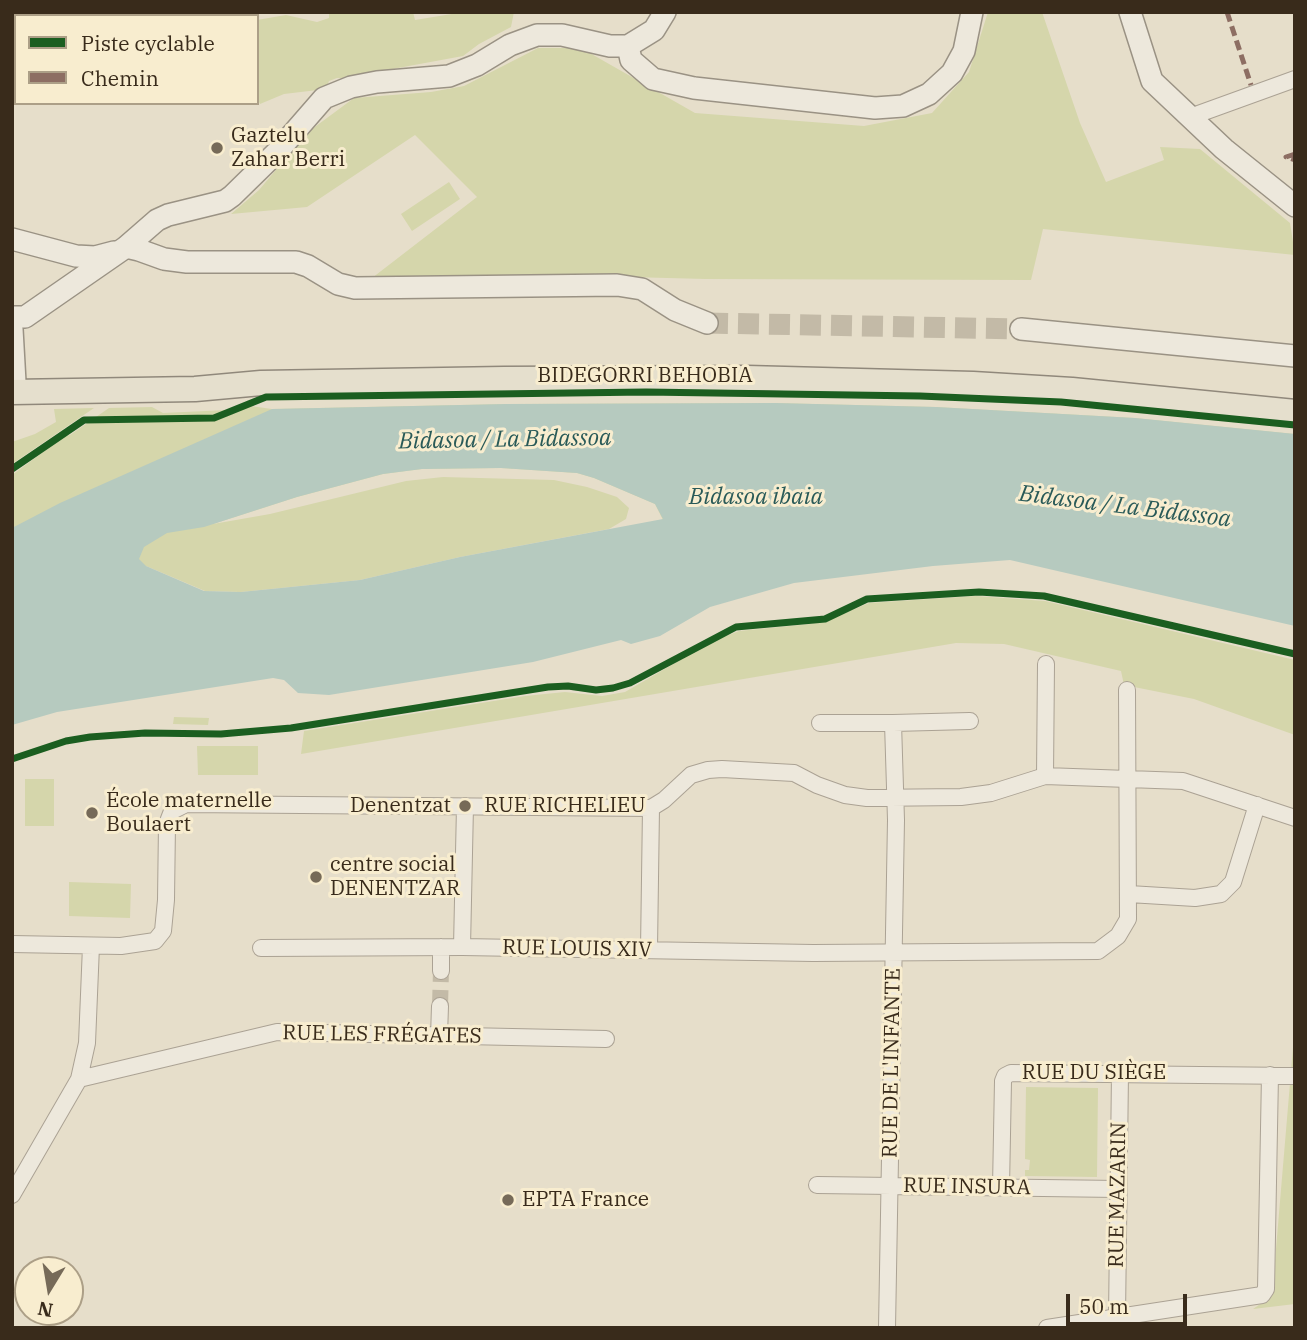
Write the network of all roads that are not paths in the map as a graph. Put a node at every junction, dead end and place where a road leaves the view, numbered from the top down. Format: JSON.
{"nodes":[{"id":1,"x":665,"y":12,"type":"edge"},
{"id":2,"x":972,"y":12,"type":"edge"},
{"id":3,"x":1130,"y":12,"type":"edge"},
{"id":4,"x":628,"y":46,"type":"junction"},
{"id":5,"x":1295,"y":79,"type":"edge"},
{"id":6,"x":1190,"y":117,"type":"junction"},
{"id":7,"x":1295,"y":206,"type":"edge"},
{"id":8,"x":12,"y":239,"type":"edge"},
{"id":9,"x":126,"y":247,"type":"junction"},
{"id":10,"x":12,"y":317,"type":"edge"},
{"id":11,"x":707,"y":323,"type":"tunnel mouth"},
{"id":12,"x":12,"y":329,"type":"edge"},
{"id":13,"x":1021,"y":329,"type":"tunnel mouth"},
{"id":14,"x":1295,"y":356,"type":"edge"},
{"id":15,"x":13,"y":386,"type":"edge"},
{"id":16,"x":1295,"y":412,"type":"edge"},
{"id":17,"x":1046,"y":664,"type":"dead end"},
{"id":18,"x":1127,"y":691,"type":"dead end"},
{"id":19,"x":970,"y":721,"type":"dead end"},
{"id":20,"x":820,"y":723,"type":"dead end"},
{"id":21,"x":893,"y":723,"type":"junction"},
{"id":22,"x":1045,"y":776,"type":"junction"},
{"id":23,"x":1125,"y":778,"type":"junction"},
{"id":24,"x":895,"y":798,"type":"junction"},
{"id":25,"x":1257,"y":805,"type":"junction"},
{"id":26,"x":465,"y":806,"type":"junction"},
{"id":27,"x":651,"y":808,"type":"junction"},
{"id":28,"x":1295,"y":818,"type":"edge"},
{"id":29,"x":1129,"y":894,"type":"junction"},
{"id":30,"x":12,"y":944,"type":"edge"},
{"id":31,"x":91,"y":946,"type":"junction"},
{"id":32,"x":441,"y":947,"type":"junction"},
{"id":33,"x":462,"y":947,"type":"junction"},
{"id":34,"x":261,"y":948,"type":"dead end"},
{"id":35,"x":649,"y":949,"type":"junction"},
{"id":36,"x":893,"y":953,"type":"junction"},
{"id":37,"x":441,"y":971,"type":"tunnel mouth"},
{"id":38,"x":440,"y":1006,"type":"tunnel mouth"},
{"id":39,"x":439,"y":1036,"type":"junction"},
{"id":40,"x":606,"y":1039,"type":"dead end"},
{"id":41,"x":1119,"y":1073,"type":"junction"},
{"id":42,"x":1270,"y":1075,"type":"junction"},
{"id":43,"x":1295,"y":1076,"type":"edge"},
{"id":44,"x":79,"y":1079,"type":"junction"},
{"id":45,"x":817,"y":1185,"type":"dead end"},
{"id":46,"x":891,"y":1186,"type":"junction"},
{"id":47,"x":1002,"y":1187,"type":"junction"},
{"id":48,"x":1118,"y":1189,"type":"junction"},
{"id":49,"x":12,"y":1195,"type":"edge"},
{"id":50,"x":1117,"y":1317,"type":"junction"},
{"id":51,"x":887,"y":1328,"type":"edge"},
{"id":52,"x":1047,"y":1328,"type":"edge"}],
"edges":[{"from":1,"to":4,"type":"street"},
{"from":2,"to":4,"type":"street"},
{"from":3,"to":6,"type":"street"},
{"from":4,"to":9,"type":"street"},
{"from":5,"to":6,"type":"street"},
{"from":6,"to":7,"type":"street"},
{"from":8,"to":9,"type":"street"},
{"from":9,"to":10,"type":"street"},
{"from":9,"to":11,"type":"street"},
{"from":12,"to":15,"type":"street"},
{"from":13,"to":14,"type":"street"},
{"from":15,"to":16,"type":"main road"},
{"from":17,"to":22,"type":"street"},
{"from":18,"to":23,"type":"street","name":"RUE LOUIS XIV"},
{"from":19,"to":21,"type":"street"},
{"from":20,"to":21,"type":"street"},
{"from":21,"to":24,"type":"street","name":"RUE DE L'INFANTE"},
{"from":22,"to":23,"type":"street","name":"RUE RICHELIEU"},
{"from":22,"to":24,"type":"street","name":"RUE RICHELIEU"},
{"from":23,"to":25,"type":"street","name":"RUE RICHELIEU"},
{"from":23,"to":29,"type":"street","name":"RUE LOUIS XIV"},
{"from":24,"to":27,"type":"street","name":"RUE RICHELIEU"},
{"from":24,"to":36,"type":"street","name":"RUE DE L'INFANTE"},
{"from":25,"to":28,"type":"street","name":"RUE RICHELIEU"},
{"from":25,"to":29,"type":"street"},
{"from":26,"to":27,"type":"street","name":"RUE RICHELIEU"},
{"from":26,"to":31,"type":"street","name":"RUE RICHELIEU"},
{"from":26,"to":33,"type":"street"},
{"from":27,"to":35,"type":"street"},
{"from":29,"to":36,"type":"street","name":"RUE LOUIS XIV"},
{"from":30,"to":31,"type":"street","name":"RUE RICHELIEU"},
{"from":31,"to":44,"type":"street"},
{"from":32,"to":33,"type":"street","name":"RUE LOUIS XIV"},
{"from":32,"to":34,"type":"street","name":"RUE LOUIS XIV"},
{"from":32,"to":37,"type":"street"},
{"from":33,"to":35,"type":"street","name":"RUE LOUIS XIV"},
{"from":35,"to":36,"type":"street","name":"RUE LOUIS XIV"},
{"from":36,"to":46,"type":"street","name":"RUE DE L'INFANTE"},
{"from":38,"to":39,"type":"street"},
{"from":39,"to":40,"type":"street","name":"RUE LES FRÉGATES"},
{"from":39,"to":44,"type":"street","name":"RUE LES FRÉGATES"},
{"from":41,"to":42,"type":"street","name":"RUE DU SIÈGE"},
{"from":41,"to":47,"type":"street","name":"RUE DU SIÈGE"},
{"from":41,"to":48,"type":"street","name":"RUE MAZARIN"},
{"from":42,"to":43,"type":"street","name":"RUE DU SIÈGE"},
{"from":42,"to":50,"type":"street"},
{"from":44,"to":49,"type":"street"},
{"from":45,"to":46,"type":"street","name":"RUE INSURA"},
{"from":46,"to":47,"type":"street","name":"RUE INSURA"},
{"from":46,"to":51,"type":"street","name":"RUE DE L'INFANTE"},
{"from":47,"to":48,"type":"street","name":"RUE INSURA"},
{"from":48,"to":50,"type":"street","name":"RUE MAZARIN"},
{"from":50,"to":52,"type":"street"}]}
